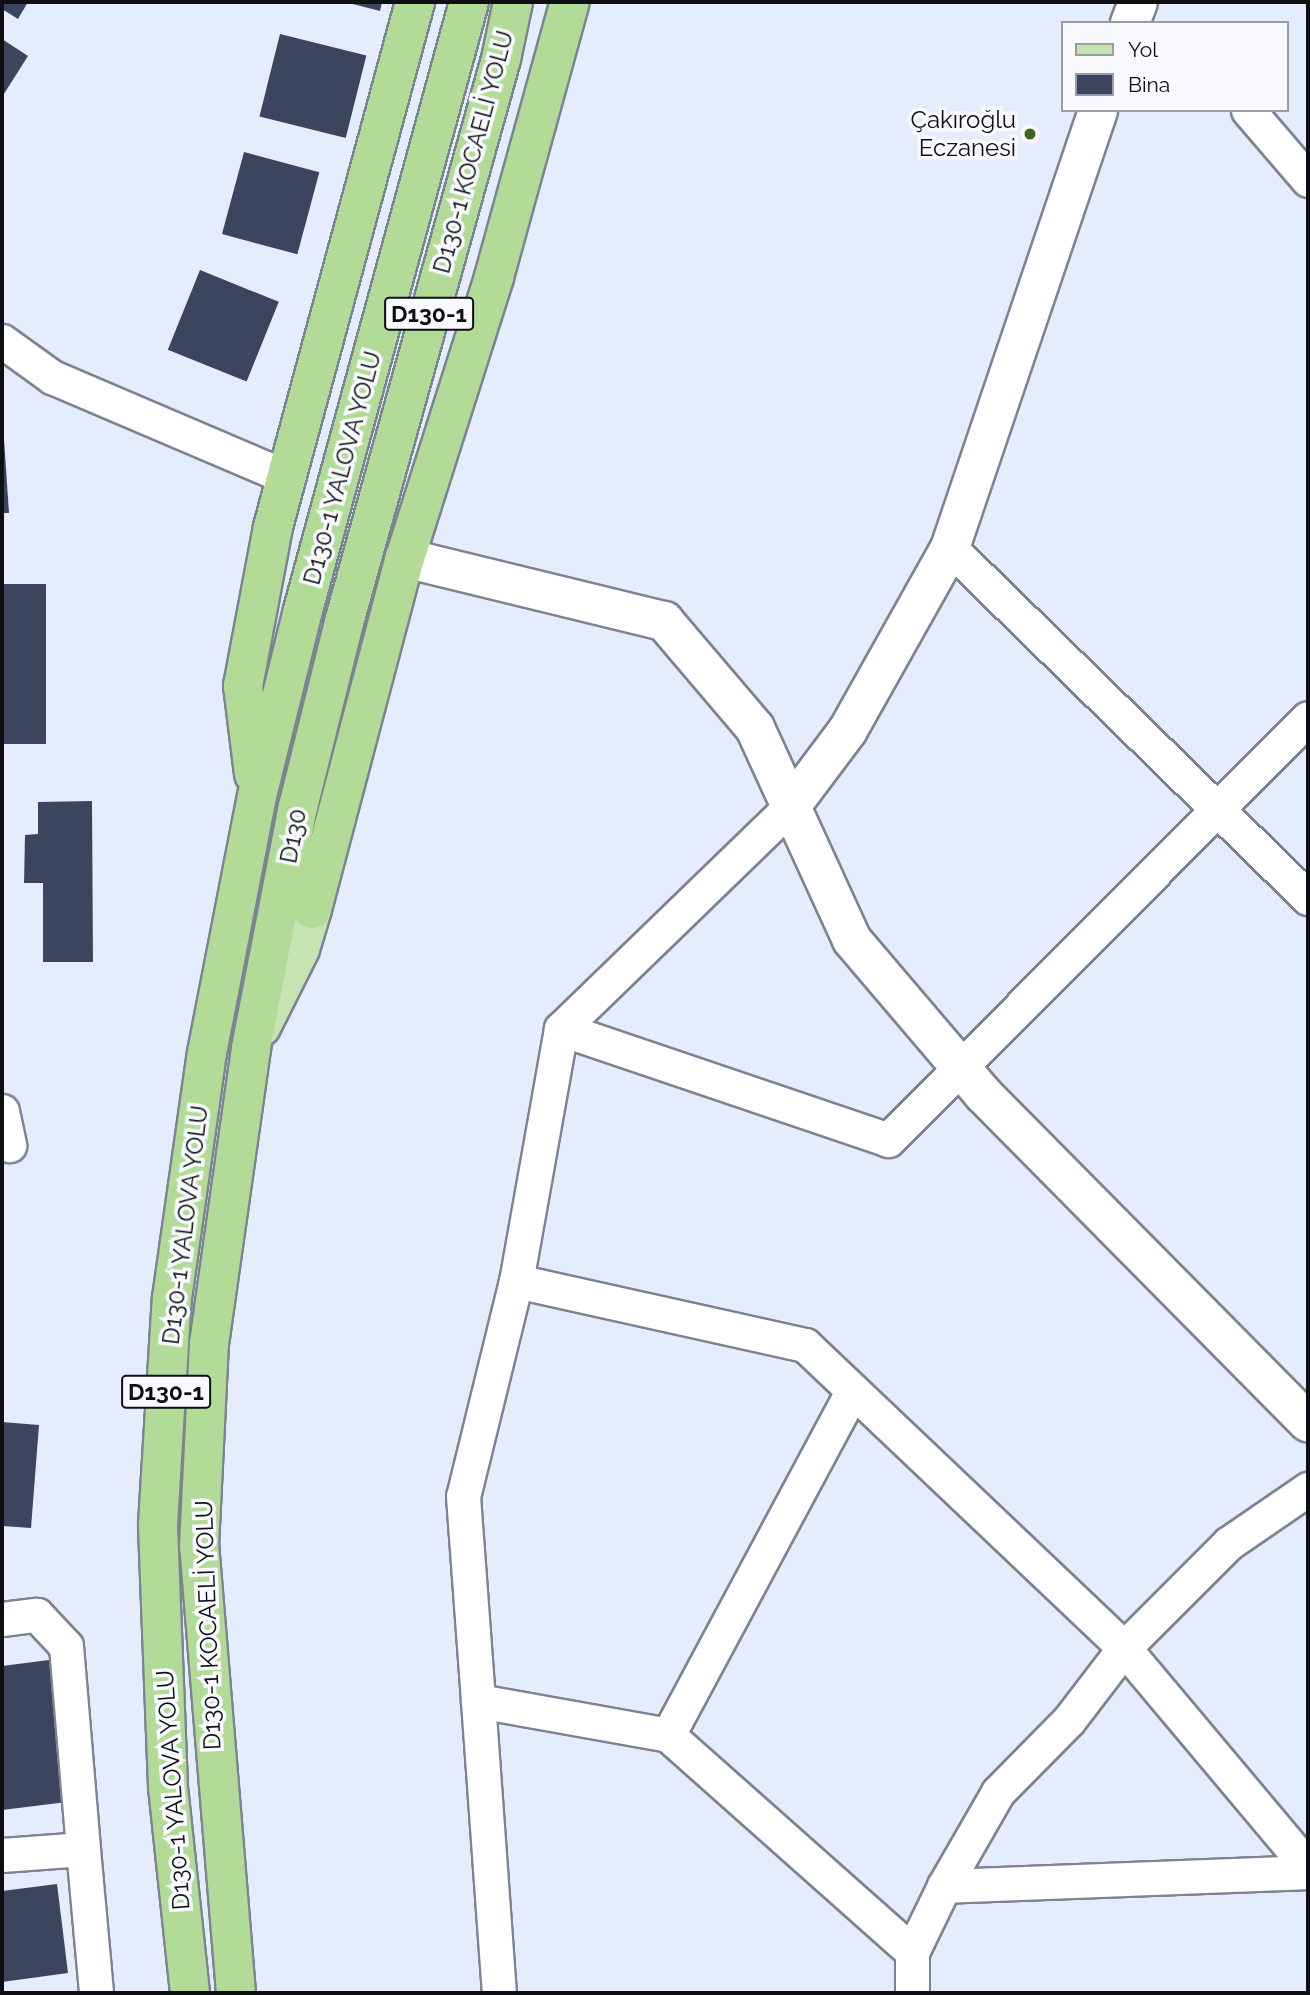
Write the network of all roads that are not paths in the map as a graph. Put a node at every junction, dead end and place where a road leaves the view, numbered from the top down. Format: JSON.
{"nodes":[{"id":1,"x":415,"y":2,"type":"edge"},
{"id":2,"x":469,"y":2,"type":"edge"},
{"id":3,"x":513,"y":2,"type":"edge"},
{"id":4,"x":570,"y":2,"type":"edge"},
{"id":5,"x":1097,"y":112,"type":"edge"},
{"id":6,"x":1250,"y":112,"type":"edge"},
{"id":7,"x":1308,"y":180,"type":"edge"},
{"id":8,"x":2,"y":341,"type":"edge"},
{"id":9,"x":286,"y":477,"type":"junction"},
{"id":10,"x":950,"y":548,"type":"junction"},
{"id":11,"x":405,"y":558,"type":"junction"},
{"id":12,"x":344,"y":626,"type":"joint"},
{"id":13,"x":1308,"y":718,"type":"edge"},
{"id":14,"x":257,"y":796,"type":"junction"},
{"id":15,"x":791,"y":806,"type":"junction"},
{"id":16,"x":1217,"y":810,"type":"junction"},
{"id":17,"x":1308,"y":898,"type":"edge"},
{"id":18,"x":312,"y":909,"type":"joint"},
{"id":19,"x":561,"y":1029,"type":"junction"},
{"id":20,"x":251,"y":1048,"type":"junction"},
{"id":21,"x":961,"y":1068,"type":"junction"},
{"id":22,"x":2,"y":1111,"type":"edge"},
{"id":23,"x":9,"y":1145,"type":"dead end"},
{"id":24,"x":516,"y":1281,"type":"junction"},
{"id":25,"x":853,"y":1390,"type":"junction"},
{"id":26,"x":1308,"y":1422,"type":"edge"},
{"id":27,"x":1308,"y":1489,"type":"edge"},
{"id":28,"x":2,"y":1619,"type":"edge"},
{"id":29,"x":1124,"y":1648,"type":"junction"},
{"id":30,"x":478,"y":1701,"type":"junction"},
{"id":31,"x":667,"y":1735,"type":"junction"},
{"id":32,"x":83,"y":1849,"type":"junction"},
{"id":33,"x":2,"y":1855,"type":"edge"},
{"id":34,"x":1308,"y":1867,"type":"edge"},
{"id":35,"x":1308,"y":1872,"type":"edge"},
{"id":36,"x":944,"y":1886,"type":"junction"},
{"id":37,"x":912,"y":1952,"type":"junction"},
{"id":38,"x":96,"y":1993,"type":"edge"},
{"id":39,"x":190,"y":1993,"type":"edge"},
{"id":40,"x":236,"y":1993,"type":"edge"},
{"id":41,"x":499,"y":1993,"type":"edge"},
{"id":42,"x":912,"y":1993,"type":"edge"}],
"edges":[{"from":1,"to":9,"type":"highway"},
{"from":2,"to":14,"type":"highway","name":"D130-1 YALOVA YOLU","number":"D130-1"},
{"from":3,"to":12,"type":"highway","name":"D130-1 KOCAELİ YOLU","number":"D130-1"},
{"from":4,"to":11,"type":"highway"},
{"from":5,"to":10,"type":"street"},
{"from":6,"to":7,"type":"street"},
{"from":8,"to":9,"type":"street"},
{"from":9,"to":14,"type":"highway"},
{"from":10,"to":15,"type":"street"},
{"from":10,"to":16,"type":"street"},
{"from":11,"to":15,"type":"street"},
{"from":11,"to":18,"type":"highway"},
{"from":12,"to":20,"type":"highway","name":"D130"},
{"from":13,"to":16,"type":"street"},
{"from":14,"to":39,"type":"highway","name":"D130-1 YALOVA YOLU","number":"D130-1"},
{"from":15,"to":19,"type":"street"},
{"from":15,"to":21,"type":"street"},
{"from":16,"to":17,"type":"street"},
{"from":16,"to":21,"type":"street"},
{"from":18,"to":20,"type":"main road"},
{"from":19,"to":21,"type":"street"},
{"from":19,"to":24,"type":"street"},
{"from":20,"to":40,"type":"highway","name":"D130-1 KOCAELİ YOLU","number":"D130-1"},
{"from":21,"to":26,"type":"street"},
{"from":22,"to":23,"type":"street"},
{"from":24,"to":25,"type":"street"},
{"from":24,"to":30,"type":"street"},
{"from":25,"to":29,"type":"street"},
{"from":25,"to":31,"type":"street"},
{"from":27,"to":29,"type":"street"},
{"from":28,"to":32,"type":"street"},
{"from":29,"to":34,"type":"street"},
{"from":29,"to":36,"type":"street"},
{"from":30,"to":31,"type":"street"},
{"from":30,"to":41,"type":"street"},
{"from":31,"to":37,"type":"street"},
{"from":32,"to":33,"type":"street"},
{"from":32,"to":38,"type":"street"},
{"from":35,"to":36,"type":"street"},
{"from":36,"to":37,"type":"street"},
{"from":37,"to":42,"type":"street"}]}
